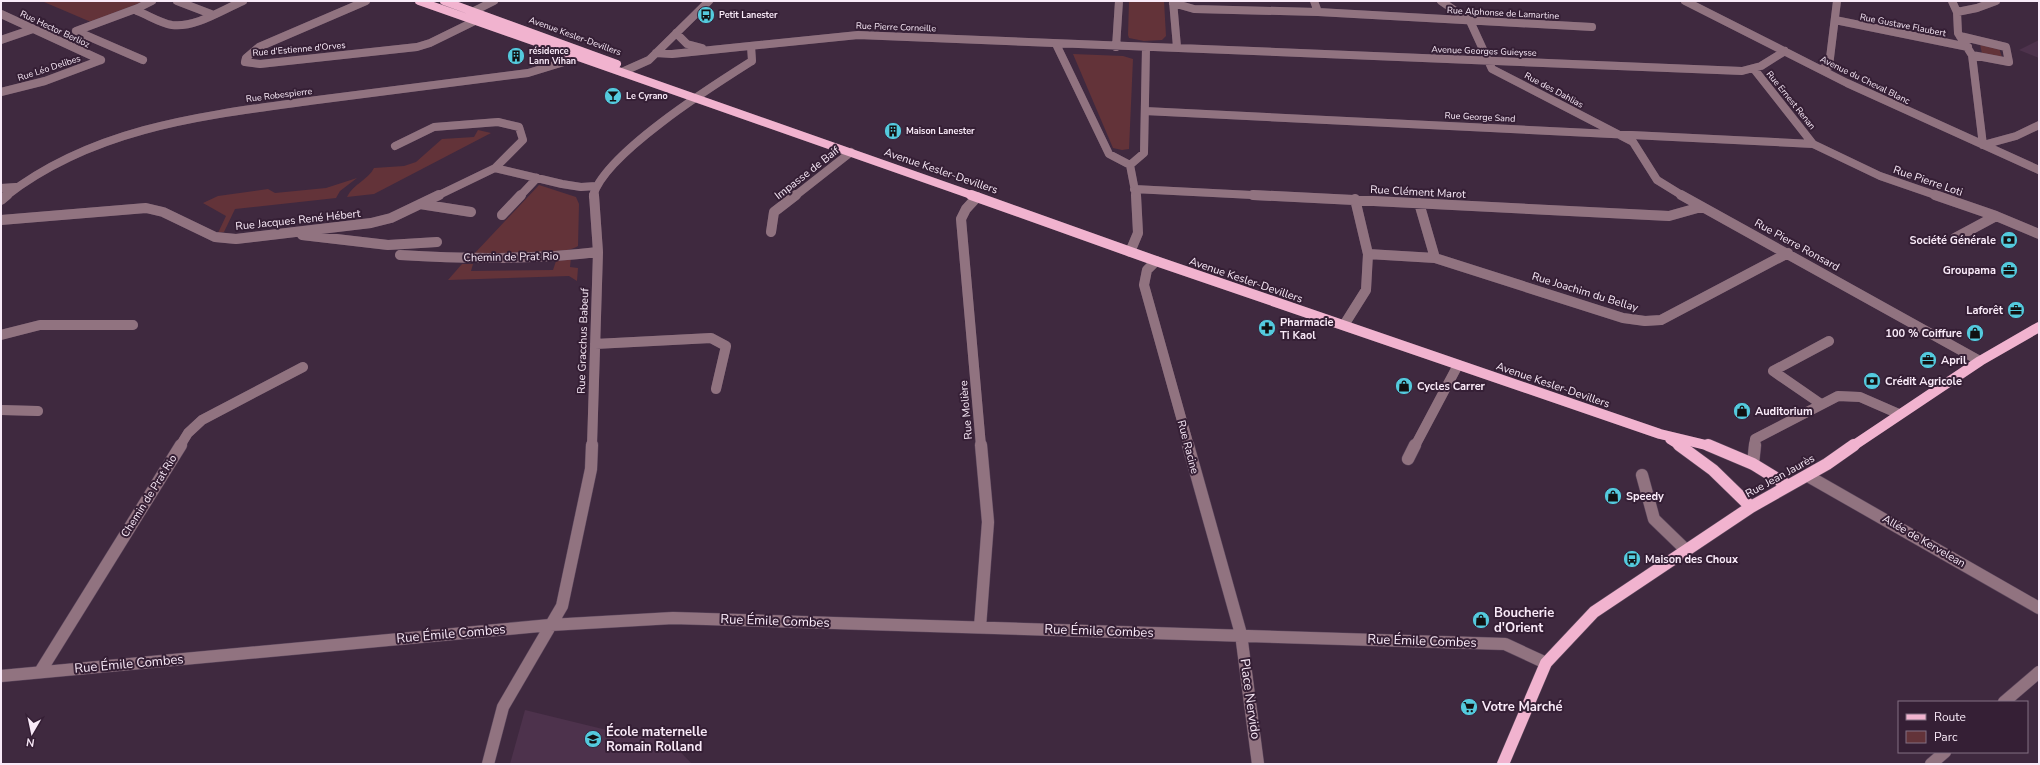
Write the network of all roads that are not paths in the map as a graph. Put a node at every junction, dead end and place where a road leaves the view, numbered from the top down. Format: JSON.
{"nodes":[{"id":1,"x":152,"y":1,"type":"edge"},
{"id":2,"x":177,"y":1,"type":"edge"},
{"id":3,"x":243,"y":1,"type":"edge"},
{"id":4,"x":366,"y":1,"type":"edge"},
{"id":5,"x":419,"y":1,"type":"edge"},
{"id":6,"x":444,"y":1,"type":"edge"},
{"id":7,"x":494,"y":1,"type":"edge"},
{"id":8,"x":709,"y":1,"type":"edge"},
{"id":9,"x":1119,"y":1,"type":"edge"},
{"id":10,"x":1314,"y":1,"type":"edge"},
{"id":11,"x":1441,"y":1,"type":"edge"},
{"id":12,"x":1685,"y":1,"type":"edge"},
{"id":13,"x":1837,"y":1,"type":"edge"},
{"id":14,"x":1952,"y":1,"type":"edge"},
{"id":15,"x":1996,"y":1,"type":"edge"},
{"id":16,"x":1173,"y":2,"type":"edge"},
{"id":17,"x":138,"y":8,"type":"junction"},
{"id":18,"x":474,"y":11,"type":"junction"},
{"id":19,"x":1318,"y":12,"type":"junction"},
{"id":20,"x":1957,"y":12,"type":"junction"},
{"id":21,"x":1,"y":14,"type":"edge"},
{"id":22,"x":211,"y":14,"type":"junction"},
{"id":23,"x":486,"y":16,"type":"junction"},
{"id":24,"x":1835,"y":20,"type":"junction"},
{"id":25,"x":476,"y":21,"type":"junction"},
{"id":26,"x":1470,"y":22,"type":"junction"},
{"id":27,"x":1592,"y":27,"type":"dead end"},
{"id":28,"x":33,"y":29,"type":"junction"},
{"id":29,"x":676,"y":33,"type":"junction"},
{"id":30,"x":1960,"y":36,"type":"junction"},
{"id":31,"x":1,"y":40,"type":"edge"},
{"id":32,"x":1056,"y":44,"type":"junction"},
{"id":33,"x":751,"y":46,"type":"junction"},
{"id":34,"x":1116,"y":47,"type":"junction"},
{"id":35,"x":1146,"y":47,"type":"junction"},
{"id":36,"x":1177,"y":47,"type":"junction"},
{"id":37,"x":1968,"y":47,"type":"junction"},
{"id":38,"x":712,"y":49,"type":"junction"},
{"id":39,"x":583,"y":51,"type":"junction"},
{"id":40,"x":1785,"y":51,"type":"junction"},
{"id":41,"x":656,"y":53,"type":"junction"},
{"id":42,"x":1972,"y":55,"type":"junction"},
{"id":43,"x":574,"y":56,"type":"junction"},
{"id":44,"x":101,"y":60,"type":"joint"},
{"id":45,"x":143,"y":60,"type":"dead end"},
{"id":46,"x":1487,"y":60,"type":"junction"},
{"id":47,"x":631,"y":69,"type":"junction"},
{"id":48,"x":1754,"y":69,"type":"junction"},
{"id":49,"x":1821,"y":69,"type":"junction"},
{"id":50,"x":622,"y":72,"type":"junction"},
{"id":51,"x":1,"y":92,"type":"edge"},
{"id":52,"x":696,"y":97,"type":"junction"},
{"id":53,"x":1145,"y":111,"type":"junction"},
{"id":54,"x":2039,"y":125,"type":"edge"},
{"id":55,"x":1616,"y":134,"type":"junction"},
{"id":56,"x":1813,"y":144,"type":"junction"},
{"id":57,"x":1983,"y":144,"type":"junction"},
{"id":58,"x":395,"y":146,"type":"dead end"},
{"id":59,"x":851,"y":152,"type":"junction"},
{"id":60,"x":1130,"y":165,"type":"junction"},
{"id":61,"x":495,"y":168,"type":"junction"},
{"id":62,"x":2039,"y":170,"type":"edge"},
{"id":63,"x":537,"y":178,"type":"junction"},
{"id":64,"x":596,"y":186,"type":"junction"},
{"id":65,"x":16,"y":187,"type":"junction"},
{"id":66,"x":1,"y":188,"type":"edge"},
{"id":67,"x":1134,"y":188,"type":"junction"},
{"id":68,"x":977,"y":196,"type":"junction"},
{"id":69,"x":1355,"y":199,"type":"junction"},
{"id":70,"x":1,"y":200,"type":"edge"},
{"id":71,"x":1419,"y":203,"type":"junction"},
{"id":72,"x":420,"y":204,"type":"junction"},
{"id":73,"x":1701,"y":207,"type":"junction"},
{"id":74,"x":471,"y":212,"type":"dead end"},
{"id":75,"x":502,"y":215,"type":"dead end"},
{"id":76,"x":1996,"y":216,"type":"junction"},
{"id":77,"x":1,"y":220,"type":"edge"},
{"id":78,"x":771,"y":232,"type":"dead end"},
{"id":79,"x":284,"y":233,"type":"junction"},
{"id":80,"x":2039,"y":234,"type":"edge"},
{"id":81,"x":1955,"y":238,"type":"dead end"},
{"id":82,"x":437,"y":242,"type":"dead end"},
{"id":83,"x":598,"y":252,"type":"junction"},
{"id":84,"x":1130,"y":252,"type":"junction"},
{"id":85,"x":1788,"y":253,"type":"junction"},
{"id":86,"x":1368,"y":254,"type":"junction"},
{"id":87,"x":400,"y":255,"type":"dead end"},
{"id":88,"x":1435,"y":258,"type":"junction"},
{"id":89,"x":1156,"y":262,"type":"junction"},
{"id":90,"x":134,"y":325,"type":"dead end"},
{"id":91,"x":1344,"y":325,"type":"junction"},
{"id":92,"x":2039,"y":327,"type":"edge"},
{"id":93,"x":1,"y":335,"type":"edge"},
{"id":94,"x":1829,"y":341,"type":"dead end"},
{"id":95,"x":595,"y":344,"type":"junction"},
{"id":96,"x":1980,"y":361,"type":"junction"},
{"id":97,"x":1458,"y":365,"type":"junction"},
{"id":98,"x":303,"y":367,"type":"dead end"},
{"id":99,"x":716,"y":389,"type":"dead end"},
{"id":100,"x":1821,"y":404,"type":"junction"},
{"id":101,"x":1,"y":410,"type":"edge"},
{"id":102,"x":38,"y":410,"type":"dead end"},
{"id":103,"x":1899,"y":414,"type":"junction"},
{"id":104,"x":1660,"y":434,"type":"junction"},
{"id":105,"x":1408,"y":459,"type":"dead end"},
{"id":106,"x":1753,"y":464,"type":"junction"},
{"id":107,"x":1642,"y":475,"type":"dead end"},
{"id":108,"x":1808,"y":476,"type":"junction"},
{"id":109,"x":1788,"y":485,"type":"junction"},
{"id":110,"x":1750,"y":507,"type":"junction"},
{"id":111,"x":1686,"y":550,"type":"junction"},
{"id":112,"x":2039,"y":608,"type":"edge"},
{"id":113,"x":550,"y":625,"type":"junction"},
{"id":114,"x":980,"y":627,"type":"junction"},
{"id":115,"x":1241,"y":634,"type":"junction"},
{"id":116,"x":1546,"y":663,"type":"junction"},
{"id":117,"x":40,"y":672,"type":"junction"},
{"id":118,"x":2039,"y":672,"type":"edge"},
{"id":119,"x":1,"y":676,"type":"edge"},
{"id":120,"x":2005,"y":701,"type":"edge"},
{"id":121,"x":1944,"y":753,"type":"edge"},
{"id":122,"x":488,"y":764,"type":"edge"},
{"id":123,"x":1258,"y":764,"type":"edge"},
{"id":124,"x":1503,"y":764,"type":"edge"},
{"id":125,"x":1931,"y":764,"type":"edge"}],
"edges":[{"from":1,"to":17,"type":"street"},
{"from":2,"to":22,"type":"street"},
{"from":3,"to":22,"type":"street"},
{"from":4,"to":25,"type":"street","name":"Rue d'Estienne d'Orves"},
{"from":5,"to":25,"type":"main road","name":"Avenue Kesler-Devillers"},
{"from":6,"to":18,"type":"main road","name":"Avenue Kesler-Devillers"},
{"from":7,"to":18,"type":"street"},
{"from":8,"to":29,"type":"street"},
{"from":9,"to":34,"type":"street"},
{"from":10,"to":19,"type":"street"},
{"from":11,"to":26,"type":"street"},
{"from":12,"to":40,"type":"street","name":"Avenue du Cheval Blanc"},
{"from":13,"to":24,"type":"street"},
{"from":14,"to":20,"type":"street"},
{"from":15,"to":20,"type":"street"},
{"from":16,"to":19,"type":"street","name":"Rue Alphonse de Lamartine"},
{"from":16,"to":36,"type":"street"},
{"from":17,"to":22,"type":"street"},
{"from":17,"to":45,"type":"street"},
{"from":18,"to":23,"type":"main road","name":"Avenue Kesler-Devillers"},
{"from":19,"to":26,"type":"street","name":"Rue Alphonse de Lamartine"},
{"from":20,"to":30,"type":"street"},
{"from":21,"to":28,"type":"street","name":"Rue Hector Berlioz"},
{"from":23,"to":25,"type":"street","name":"Rue d'Estienne d'Orves"},
{"from":23,"to":39,"type":"main road","name":"Avenue Kesler-Devillers"},
{"from":24,"to":37,"type":"street","name":"Rue Gustave Flaubert"},
{"from":24,"to":49,"type":"street"},
{"from":25,"to":43,"type":"main road","name":"Avenue Kesler-Devillers"},
{"from":26,"to":27,"type":"street","name":"Rue Alphonse de Lamartine"},
{"from":26,"to":46,"type":"street"},
{"from":28,"to":31,"type":"street"},
{"from":28,"to":44,"type":"street","name":"Rue Hector Berlioz"},
{"from":29,"to":38,"type":"street","name":"Rue Pierre Corneille"},
{"from":29,"to":41,"type":"street"},
{"from":30,"to":37,"type":"street"},
{"from":30,"to":42,"type":"street"},
{"from":32,"to":33,"type":"street","name":"Rue Pierre Corneille"},
{"from":32,"to":34,"type":"street","name":"Rue Pierre Corneille"},
{"from":32,"to":60,"type":"street"},
{"from":33,"to":38,"type":"street","name":"Rue Pierre Corneille"},
{"from":33,"to":52,"type":"street"},
{"from":34,"to":35,"type":"street","name":"Rue Pierre Corneille"},
{"from":35,"to":36,"type":"street","name":"Avenue Georges Guieysse"},
{"from":35,"to":53,"type":"street"},
{"from":36,"to":46,"type":"street","name":"Avenue Georges Guieysse"},
{"from":37,"to":42,"type":"street"},
{"from":38,"to":41,"type":"street","name":"Rue Pierre Corneille"},
{"from":39,"to":43,"type":"street","name":"Rue Robespierre"},
{"from":39,"to":47,"type":"main road","name":"Avenue Kesler-Devillers"},
{"from":40,"to":48,"type":"street","name":"Avenue Georges Guieysse"},
{"from":40,"to":49,"type":"street","name":"Avenue du Cheval Blanc"},
{"from":41,"to":47,"type":"street"},
{"from":42,"to":57,"type":"street"},
{"from":43,"to":50,"type":"main road","name":"Avenue Kesler-Devillers"},
{"from":43,"to":65,"type":"street","name":"Rue Robespierre"},
{"from":44,"to":51,"type":"street","name":"Rue Léo Delibes"},
{"from":46,"to":48,"type":"street","name":"Avenue Georges Guieysse"},
{"from":46,"to":55,"type":"street","name":"Rue des Dahlias"},
{"from":47,"to":50,"type":"street"},
{"from":47,"to":52,"type":"main road","name":"Avenue Kesler-Devillers"},
{"from":48,"to":56,"type":"street","name":"Rue Ernest Renan"},
{"from":49,"to":57,"type":"street","name":"Avenue du Cheval Blanc"},
{"from":50,"to":52,"type":"main road","name":"Avenue Kesler-Devillers"},
{"from":52,"to":59,"type":"main road","name":"Avenue Kesler-Devillers"},
{"from":52,"to":64,"type":"street"},
{"from":53,"to":55,"type":"street","name":"Rue George Sand"},
{"from":53,"to":60,"type":"street"},
{"from":54,"to":57,"type":"street"},
{"from":55,"to":56,"type":"street","name":"Rue George Sand"},
{"from":55,"to":73,"type":"street","name":"Rue Pierre Ronsard"},
{"from":56,"to":76,"type":"street","name":"Rue Pierre Loti"},
{"from":57,"to":62,"type":"street","name":"Avenue du Cheval Blanc"},
{"from":58,"to":61,"type":"street","name":"Rue Jacques René Hébert"},
{"from":59,"to":68,"type":"main road","name":"Avenue Kesler-Devillers"},
{"from":59,"to":78,"type":"street","name":"Impasse de Baif"},
{"from":60,"to":67,"type":"street"},
{"from":61,"to":63,"type":"street"},
{"from":61,"to":72,"type":"street","name":"Rue Jacques René Hébert"},
{"from":63,"to":64,"type":"street"},
{"from":63,"to":75,"type":"street"},
{"from":64,"to":83,"type":"street","name":"Rue Gracchus Babeuf"},
{"from":65,"to":66,"type":"street"},
{"from":65,"to":70,"type":"street","name":"Rue Robespierre"},
{"from":67,"to":69,"type":"street","name":"Rue Clément Marot"},
{"from":67,"to":84,"type":"street"},
{"from":68,"to":84,"type":"main road","name":"Avenue Kesler-Devillers"},
{"from":68,"to":114,"type":"street","name":"Rue Molière"},
{"from":69,"to":71,"type":"street","name":"Rue Clément Marot"},
{"from":69,"to":86,"type":"street"},
{"from":71,"to":73,"type":"street","name":"Rue Clément Marot"},
{"from":71,"to":88,"type":"street"},
{"from":72,"to":74,"type":"street"},
{"from":72,"to":79,"type":"street","name":"Rue Jacques René Hébert"},
{"from":73,"to":85,"type":"street","name":"Rue Pierre Ronsard"},
{"from":76,"to":80,"type":"street","name":"Rue Pierre Loti"},
{"from":76,"to":81,"type":"street"},
{"from":77,"to":79,"type":"street","name":"Rue Jacques René Hébert"},
{"from":79,"to":82,"type":"street"},
{"from":83,"to":87,"type":"street","name":"Chemin de Prat Rio"},
{"from":83,"to":95,"type":"street","name":"Rue Gracchus Babeuf"},
{"from":84,"to":89,"type":"main road","name":"Avenue Kesler-Devillers"},
{"from":85,"to":88,"type":"street","name":"Rue Joachim du Bellay"},
{"from":85,"to":96,"type":"street","name":"Rue Pierre Ronsard"},
{"from":86,"to":88,"type":"street","name":"Rue Joachim du Bellay"},
{"from":86,"to":91,"type":"street"},
{"from":89,"to":91,"type":"main road","name":"Avenue Kesler-Devillers"},
{"from":89,"to":115,"type":"street","name":"Rue Racine"},
{"from":90,"to":93,"type":"street"},
{"from":91,"to":97,"type":"main road","name":"Avenue Kesler-Devillers"},
{"from":92,"to":96,"type":"main road","name":"Rue Jean Jaurès"},
{"from":94,"to":100,"type":"street"},
{"from":95,"to":99,"type":"street"},
{"from":95,"to":113,"type":"street","name":"Rue Gracchus Babeuf"},
{"from":96,"to":103,"type":"main road","name":"Rue Jean Jaurès"},
{"from":97,"to":104,"type":"main road","name":"Avenue Kesler-Devillers"},
{"from":97,"to":105,"type":"street"},
{"from":98,"to":117,"type":"street","name":"Chemin de Prat Rio"},
{"from":100,"to":103,"type":"street"},
{"from":100,"to":106,"type":"street"},
{"from":101,"to":102,"type":"street"},
{"from":103,"to":108,"type":"main road","name":"Rue Jean Jaurès"},
{"from":104,"to":106,"type":"main road","name":"Avenue Kesler-Devillers"},
{"from":104,"to":110,"type":"main road"},
{"from":106,"to":109,"type":"main road","name":"Avenue Kesler-Devillers"},
{"from":107,"to":111,"type":"street"},
{"from":108,"to":109,"type":"main road","name":"Rue Jean Jaurès"},
{"from":108,"to":112,"type":"street","name":"Allée de Kervelean"},
{"from":109,"to":110,"type":"main road","name":"Rue Jean Jaurès"},
{"from":110,"to":111,"type":"main road","name":"Rue Jean Jaurès"},
{"from":111,"to":116,"type":"main road","name":"Rue Jean Jaurès"},
{"from":113,"to":114,"type":"street","name":"Rue Émile Combes"},
{"from":113,"to":117,"type":"street","name":"Rue Émile Combes"},
{"from":113,"to":122,"type":"street","name":"Rue Gracchus Babeuf"},
{"from":114,"to":115,"type":"street","name":"Rue Émile Combes"},
{"from":115,"to":116,"type":"street","name":"Rue Émile Combes"},
{"from":115,"to":123,"type":"street","name":"Place Nervido"},
{"from":116,"to":124,"type":"main road"},
{"from":117,"to":119,"type":"street","name":"Rue Émile Combes"},
{"from":118,"to":120,"type":"street"},
{"from":121,"to":125,"type":"street"}]}
